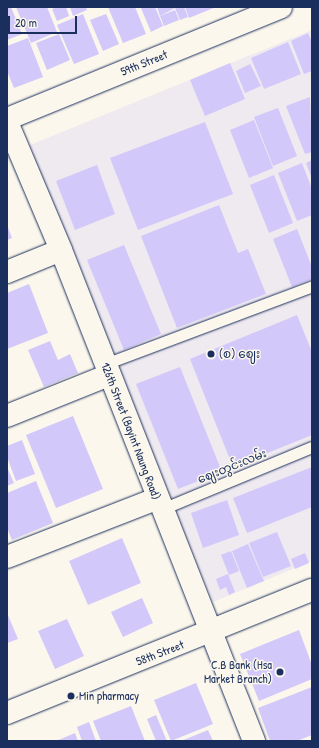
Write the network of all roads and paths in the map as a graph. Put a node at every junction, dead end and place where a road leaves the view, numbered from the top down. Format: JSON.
{"nodes":[{"id":1,"x":281,"y":7,"type":"edge"},
{"id":2,"x":7,"y":121,"type":"edge"},
{"id":3,"x":61,"y":250,"type":"junction"},
{"id":4,"x":7,"y":272,"type":"edge"},
{"id":5,"x":312,"y":286,"type":"edge"},
{"id":6,"x":107,"y":370,"type":"junction"},
{"id":7,"x":7,"y":416,"type":"edge"},
{"id":8,"x":312,"y":447,"type":"edge"},
{"id":9,"x":160,"y":504,"type":"junction"},
{"id":10,"x":7,"y":557,"type":"edge"},
{"id":11,"x":312,"y":590,"type":"edge"},
{"id":12,"x":211,"y":633,"type":"junction"},
{"id":13,"x":7,"y":713,"type":"edge"},
{"id":14,"x":254,"y":741,"type":"edge"}],
"edges":[{"from":1,"to":2,"type":"street","name":"59th Street"},
{"from":2,"to":3,"type":"street","name":"126th Street (Bayint Naung Road)"},
{"from":3,"to":4,"type":"street"},
{"from":3,"to":6,"type":"street","name":"126th Street (Bayint Naung Road)"},
{"from":5,"to":6,"type":"lane"},
{"from":6,"to":7,"type":"street"},
{"from":6,"to":9,"type":"street","name":"126th Street (Bayint Naung Road)"},
{"from":8,"to":9,"type":"lane","name":"ဈေးတွင်းလမ်း"},
{"from":9,"to":10,"type":"street"},
{"from":9,"to":12,"type":"street","name":"126th Street (Bayint Naung Road)"},
{"from":11,"to":12,"type":"street","name":"58th Street"},
{"from":12,"to":13,"type":"street","name":"58th Street"},
{"from":12,"to":14,"type":"street","name":"126th Street (Bayint Naung Road)"}]}
